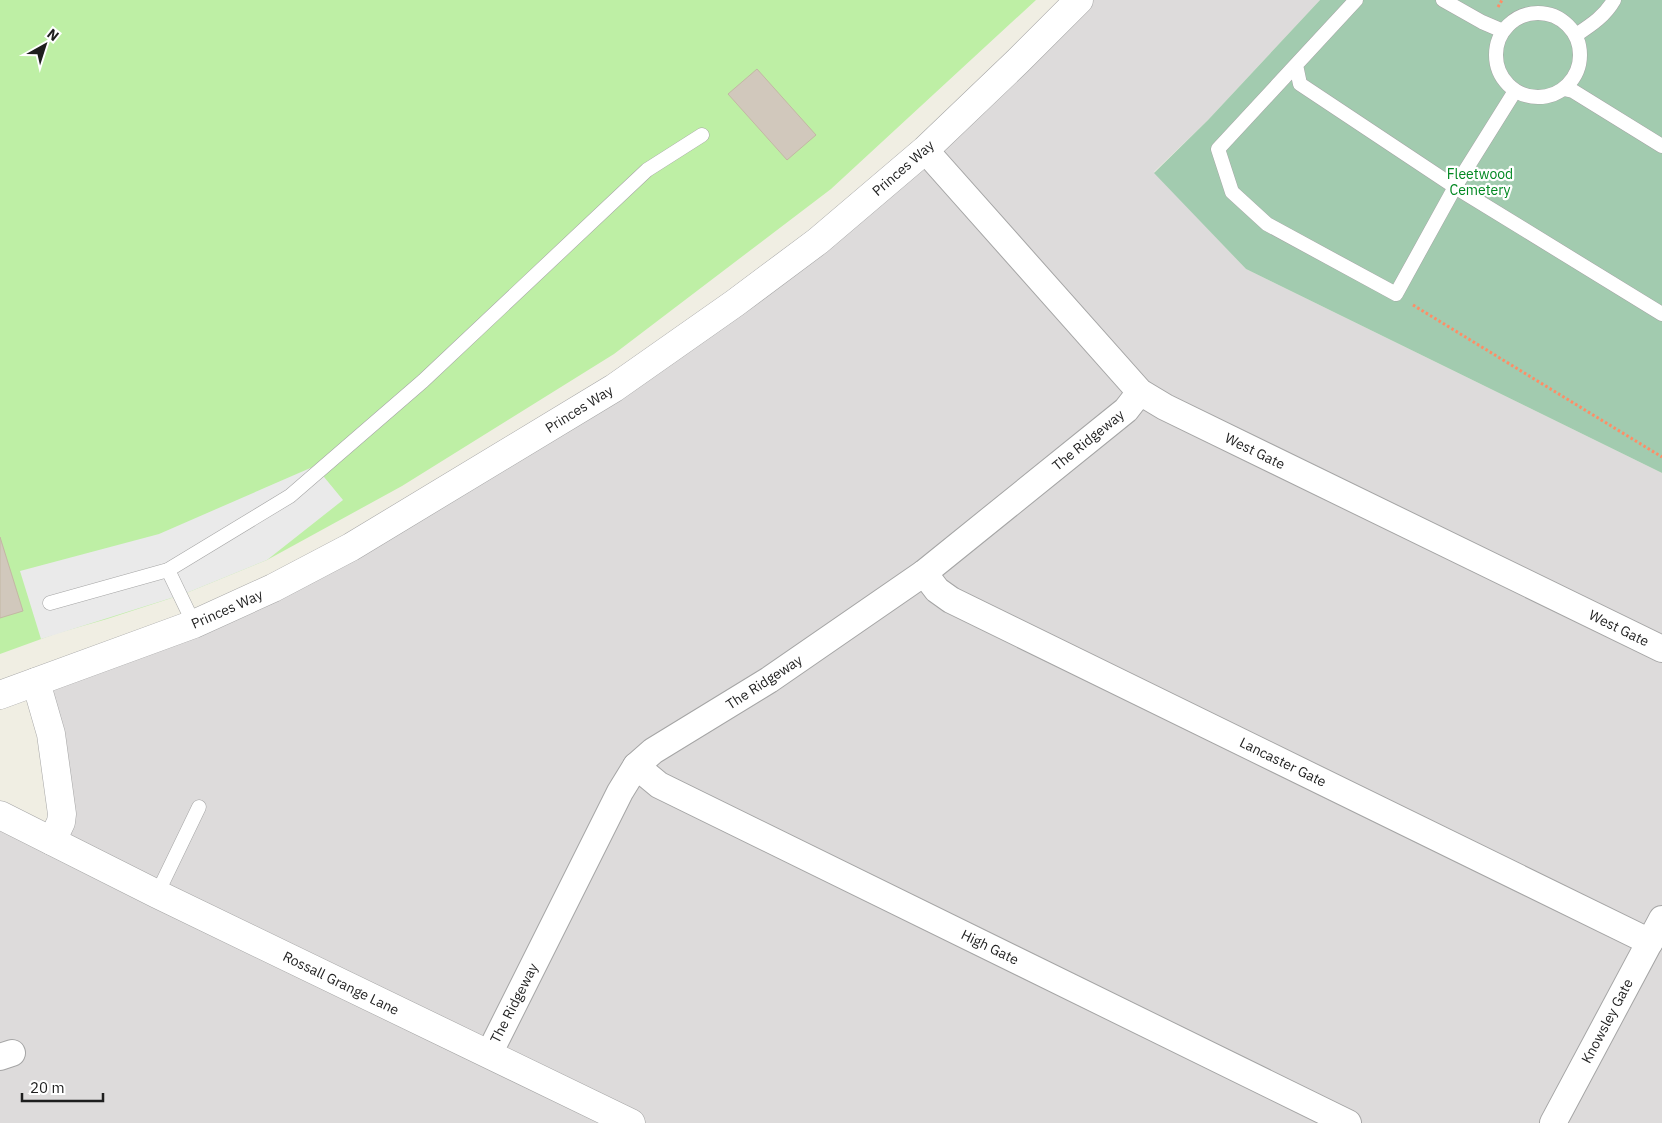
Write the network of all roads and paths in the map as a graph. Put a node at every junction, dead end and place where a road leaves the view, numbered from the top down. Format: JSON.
{"nodes":[{"id":1,"x":1079,"y":0,"type":"edge"},
{"id":2,"x":1356,"y":0,"type":"edge"},
{"id":3,"x":1443,"y":0,"type":"edge"},
{"id":4,"x":1614,"y":0,"type":"edge"},
{"id":5,"x":1503,"y":31,"type":"junction"},
{"id":6,"x":1576,"y":35,"type":"junction"},
{"id":7,"x":1296,"y":65,"type":"junction"},
{"id":8,"x":1564,"y":89,"type":"junction"},
{"id":9,"x":1515,"y":91,"type":"junction"},
{"id":10,"x":702,"y":135,"type":"dead end"},
{"id":11,"x":1662,"y":146,"type":"edge"},
{"id":12,"x":925,"y":150,"type":"junction"},
{"id":13,"x":1455,"y":187,"type":"junction"},
{"id":14,"x":1396,"y":294,"type":"junction"},
{"id":15,"x":1662,"y":314,"type":"edge"},
{"id":16,"x":1140,"y":392,"type":"junction"},
{"id":17,"x":1662,"y":456,"type":"edge"},
{"id":18,"x":168,"y":570,"type":"junction"},
{"id":19,"x":924,"y":573,"type":"junction"},
{"id":20,"x":50,"y":603,"type":"dead end"},
{"id":21,"x":194,"y":624,"type":"junction"},
{"id":22,"x":1662,"y":649,"type":"edge"},
{"id":23,"x":36,"y":682,"type":"junction"},
{"id":24,"x":0,"y":696,"type":"edge"},
{"id":25,"x":636,"y":766,"type":"junction"},
{"id":26,"x":199,"y":806,"type":"dead end"},
{"id":27,"x":0,"y":815,"type":"edge"},
{"id":28,"x":52,"y":840,"type":"junction"},
{"id":29,"x":157,"y":894,"type":"junction"},
{"id":30,"x":1662,"y":919,"type":"edge"},
{"id":31,"x":1650,"y":942,"type":"junction"},
{"id":32,"x":489,"y":1054,"type":"junction"},
{"id":33,"x":631,"y":1123,"type":"edge"},
{"id":34,"x":1348,"y":1123,"type":"edge"},
{"id":35,"x":1553,"y":1123,"type":"edge"}],
"edges":[{"from":1,"to":12,"type":"street","name":"Princes Way"},
{"from":2,"to":7,"type":"lane"},
{"from":3,"to":5,"type":"lane"},
{"from":4,"to":6,"type":"lane"},
{"from":5,"to":6,"type":"lane"},
{"from":5,"to":9,"type":"lane"},
{"from":6,"to":8,"type":"lane"},
{"from":7,"to":13,"type":"lane"},
{"from":7,"to":14,"type":"lane"},
{"from":8,"to":9,"type":"lane"},
{"from":8,"to":11,"type":"lane"},
{"from":9,"to":13,"type":"lane"},
{"from":10,"to":18,"type":"lane"},
{"from":12,"to":16,"type":"street","name":"West Gate"},
{"from":12,"to":21,"type":"street","name":"Princes Way"},
{"from":13,"to":14,"type":"lane"},
{"from":13,"to":15,"type":"lane"},
{"from":14,"to":17,"type":"path"},
{"from":16,"to":19,"type":"street","name":"The Ridgeway"},
{"from":16,"to":22,"type":"street","name":"West Gate"},
{"from":18,"to":20,"type":"lane"},
{"from":18,"to":21,"type":"lane"},
{"from":19,"to":25,"type":"street","name":"The Ridgeway"},
{"from":19,"to":31,"type":"street","name":"Lancaster Gate"},
{"from":21,"to":23,"type":"street","name":"Princes Way"},
{"from":23,"to":24,"type":"street","name":"Princes Way"},
{"from":23,"to":28,"type":"street"},
{"from":25,"to":32,"type":"street","name":"The Ridgeway"},
{"from":25,"to":34,"type":"street","name":"High Gate"},
{"from":26,"to":29,"type":"lane"},
{"from":27,"to":28,"type":"street","name":"Rossall Grange Lane"},
{"from":28,"to":29,"type":"street","name":"Rossall Grange Lane"},
{"from":29,"to":32,"type":"street","name":"Rossall Grange Lane"},
{"from":30,"to":31,"type":"street","name":"Knowsley Gate"},
{"from":31,"to":35,"type":"street","name":"Knowsley Gate"},
{"from":32,"to":33,"type":"street","name":"Rossall Grange Lane"}]}
